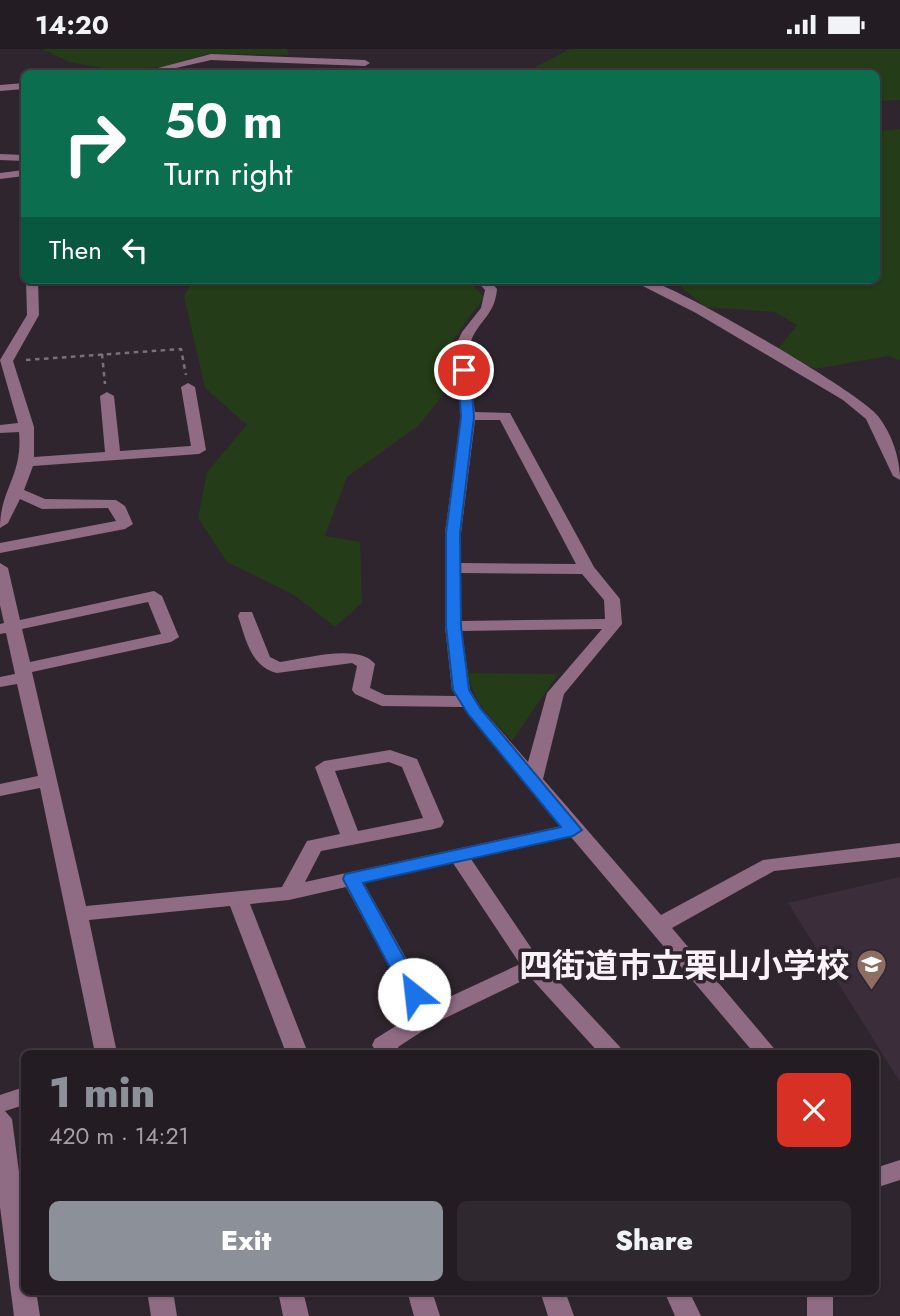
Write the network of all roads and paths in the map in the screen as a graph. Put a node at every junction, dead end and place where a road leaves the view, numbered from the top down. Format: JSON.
{"nodes":[{"id":1,"x":157,"y":70,"type":"edge"},
{"id":2,"x":358,"y":70,"type":"edge"},
{"id":3,"x":21,"y":86,"type":"edge"},
{"id":4,"x":0,"y":88,"type":"edge"},
{"id":5,"x":0,"y":157,"type":"edge"},
{"id":6,"x":21,"y":158,"type":"edge"},
{"id":7,"x":21,"y":173,"type":"edge"},
{"id":8,"x":0,"y":176,"type":"edge"},
{"id":9,"x":32,"y":284,"type":"edge"},
{"id":10,"x":486,"y":284,"type":"edge"},
{"id":11,"x":646,"y":284,"type":"edge"},
{"id":12,"x":102,"y":355,"type":"junction"},
{"id":13,"x":3,"y":361,"type":"edge"},
{"id":14,"x":188,"y":387,"type":"joint"},
{"id":15,"x":107,"y":396,"type":"joint"},
{"id":16,"x":468,"y":417,"type":"junction"},
{"id":17,"x":27,"y":427,"type":"junction"},
{"id":18,"x":0,"y":429,"type":"edge"},
{"id":19,"x":113,"y":456,"type":"junction"},
{"id":20,"x":25,"y":463,"type":"junction"},
{"id":21,"x":900,"y":476,"type":"edge"},
{"id":22,"x":15,"y":491,"type":"junction"},
{"id":23,"x":3,"y":507,"type":"edge"},
{"id":24,"x":0,"y":523,"type":"edge"},
{"id":25,"x":0,"y":548,"type":"edge"},
{"id":26,"x":453,"y":568,"type":"junction"},
{"id":27,"x":587,"y":569,"type":"junction"},
{"id":28,"x":0,"y":571,"type":"edge"},
{"id":29,"x":246,"y":616,"type":"dead end"},
{"id":30,"x":614,"y":624,"type":"junction"},
{"id":31,"x":453,"y":626,"type":"junction"},
{"id":32,"x":7,"y":628,"type":"edge"},
{"id":33,"x":25,"y":672,"type":"junction"},
{"id":34,"x":0,"y":683,"type":"edge"},
{"id":35,"x":469,"y":702,"type":"junction"},
{"id":36,"x":533,"y":779,"type":"junction"},
{"id":37,"x":49,"y":781,"type":"junction"},
{"id":38,"x":0,"y":790,"type":"edge"},
{"id":39,"x":573,"y":830,"type":"junction"},
{"id":40,"x":351,"y":838,"type":"junction"},
{"id":41,"x":900,"y":850,"type":"edge"},
{"id":42,"x":458,"y":856,"type":"junction"},
{"id":43,"x":352,"y":879,"type":"junction"},
{"id":44,"x":289,"y":893,"type":"junction"},
{"id":45,"x":237,"y":898,"type":"junction"},
{"id":46,"x":78,"y":914,"type":"junction"},
{"id":47,"x":660,"y":925,"type":"junction"},
{"id":48,"x":533,"y":967,"type":"junction"},
{"id":49,"x":427,"y":1017,"type":"junction"},
{"id":50,"x":105,"y":1050,"type":"edge"},
{"id":51,"x":296,"y":1050,"type":"edge"},
{"id":52,"x":387,"y":1050,"type":"edge"},
{"id":53,"x":609,"y":1050,"type":"edge"},
{"id":54,"x":764,"y":1050,"type":"edge"},
{"id":55,"x":21,"y":1097,"type":"edge"},
{"id":56,"x":0,"y":1104,"type":"edge"},
{"id":57,"x":0,"y":1119,"type":"edge"},
{"id":58,"x":900,"y":1170,"type":"edge"},
{"id":59,"x":879,"y":1177,"type":"edge"},
{"id":60,"x":21,"y":1272,"type":"edge"},
{"id":61,"x":24,"y":1295,"type":"edge"},
{"id":62,"x":161,"y":1295,"type":"edge"},
{"id":63,"x":291,"y":1295,"type":"edge"},
{"id":64,"x":420,"y":1295,"type":"edge"},
{"id":65,"x":553,"y":1295,"type":"edge"},
{"id":66,"x":678,"y":1295,"type":"edge"},
{"id":67,"x":820,"y":1295,"type":"edge"},
{"id":68,"x":27,"y":1316,"type":"edge"},
{"id":69,"x":164,"y":1316,"type":"edge"},
{"id":70,"x":296,"y":1316,"type":"edge"},
{"id":71,"x":427,"y":1316,"type":"edge"},
{"id":72,"x":561,"y":1316,"type":"edge"},
{"id":73,"x":688,"y":1316,"type":"edge"},
{"id":74,"x":820,"y":1316,"type":"edge"}],
"edges":[{"from":1,"to":2,"type":"street"},
{"from":3,"to":4,"type":"street"},
{"from":5,"to":6,"type":"street"},
{"from":7,"to":8,"type":"street"},
{"from":9,"to":13,"type":"street"},
{"from":10,"to":16,"type":"street"},
{"from":11,"to":21,"type":"street"},
{"from":12,"to":13,"type":"path"},
{"from":12,"to":14,"type":"path"},
{"from":12,"to":15,"type":"path"},
{"from":13,"to":17,"type":"street"},
{"from":14,"to":19,"type":"street"},
{"from":15,"to":19,"type":"street"},
{"from":16,"to":26,"type":"street"},
{"from":16,"to":27,"type":"street"},
{"from":17,"to":18,"type":"street"},
{"from":17,"to":20,"type":"street"},
{"from":19,"to":20,"type":"street"},
{"from":20,"to":22,"type":"street"},
{"from":22,"to":23,"type":"street"},
{"from":22,"to":25,"type":"street"},
{"from":23,"to":24,"type":"street"},
{"from":26,"to":27,"type":"street"},
{"from":26,"to":31,"type":"street"},
{"from":27,"to":30,"type":"street"},
{"from":28,"to":32,"type":"street"},
{"from":29,"to":35,"type":"street"},
{"from":30,"to":31,"type":"street"},
{"from":30,"to":36,"type":"street"},
{"from":31,"to":35,"type":"street"},
{"from":32,"to":33,"type":"street"},
{"from":32,"to":33,"type":"street"},
{"from":33,"to":34,"type":"street"},
{"from":33,"to":37,"type":"street"},
{"from":35,"to":36,"type":"street"},
{"from":36,"to":39,"type":"street"},
{"from":37,"to":38,"type":"street"},
{"from":37,"to":46,"type":"street"},
{"from":39,"to":42,"type":"street"},
{"from":39,"to":47,"type":"street"},
{"from":40,"to":40,"type":"street"},
{"from":40,"to":44,"type":"street"},
{"from":41,"to":47,"type":"street"},
{"from":42,"to":43,"type":"street"},
{"from":42,"to":48,"type":"street"},
{"from":43,"to":44,"type":"street"},
{"from":43,"to":49,"type":"street"},
{"from":44,"to":45,"type":"street"},
{"from":45,"to":46,"type":"street"},
{"from":45,"to":51,"type":"street"},
{"from":46,"to":50,"type":"street"},
{"from":47,"to":54,"type":"street"},
{"from":48,"to":49,"type":"street"},
{"from":48,"to":53,"type":"street"},
{"from":49,"to":52,"type":"street"},
{"from":55,"to":56,"type":"street"},
{"from":57,"to":60,"type":"street"},
{"from":58,"to":59,"type":"street"},
{"from":61,"to":68,"type":"street"},
{"from":62,"to":69,"type":"street"},
{"from":63,"to":70,"type":"street"},
{"from":64,"to":71,"type":"street"},
{"from":65,"to":72,"type":"street"},
{"from":66,"to":73,"type":"street"},
{"from":67,"to":74,"type":"street"}]}
